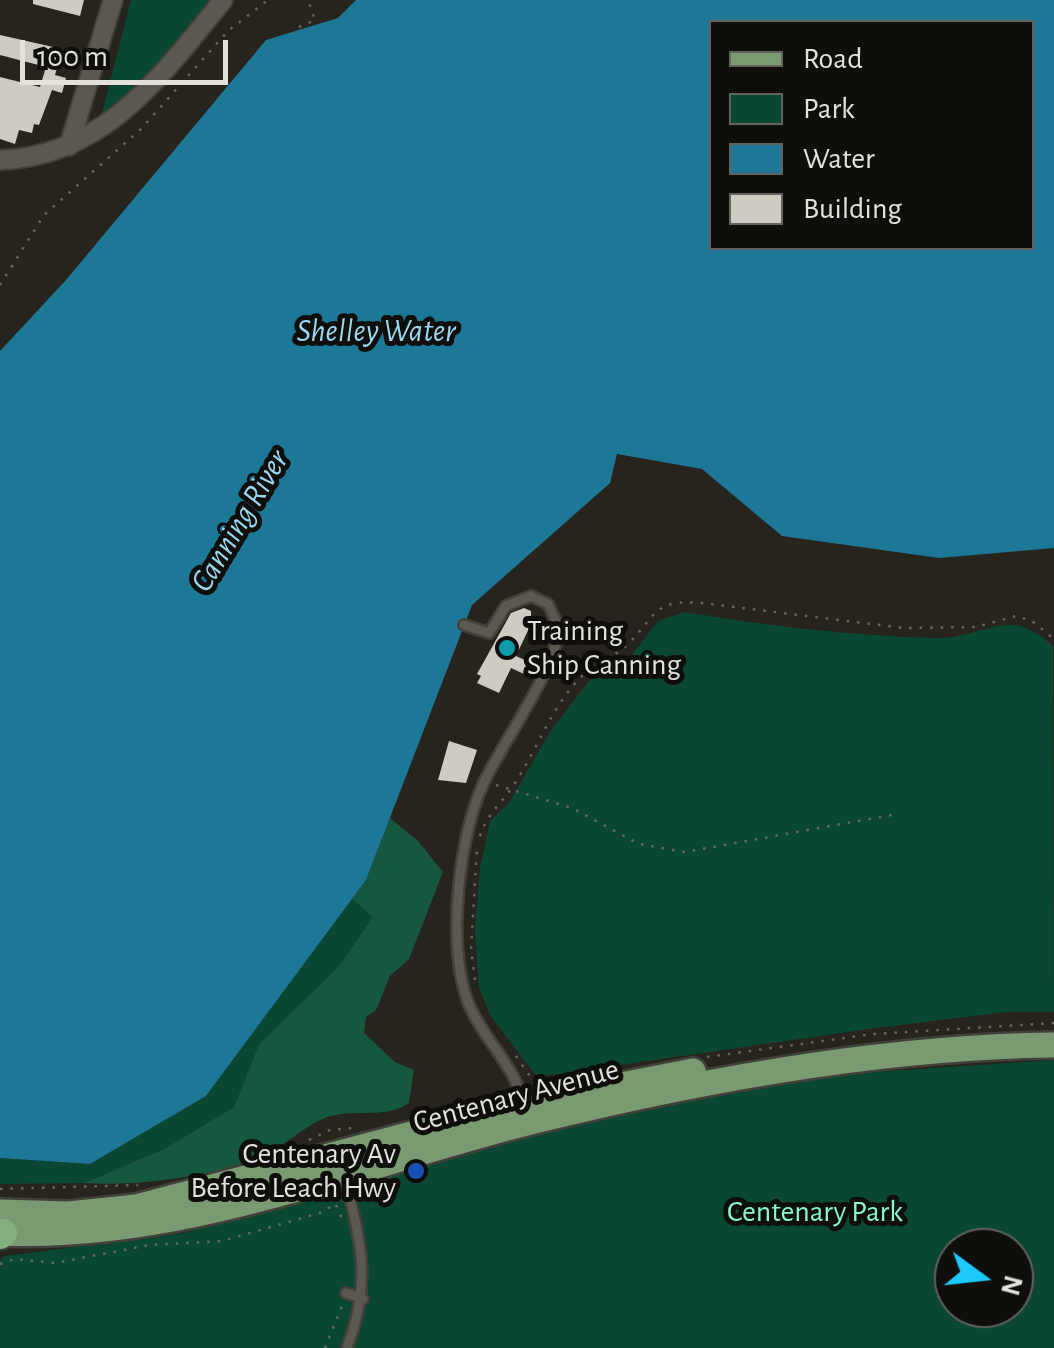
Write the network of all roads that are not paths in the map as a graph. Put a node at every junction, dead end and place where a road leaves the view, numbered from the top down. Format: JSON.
{"nodes":[{"id":1,"x":113,"y":0,"type":"edge"},
{"id":2,"x":223,"y":0,"type":"edge"},
{"id":3,"x":69,"y":146,"type":"junction"},
{"id":4,"x":1,"y":166,"type":"edge"},
{"id":5,"x":464,"y":625,"type":"dead end"},
{"id":6,"x":1054,"y":1032,"type":"edge"},
{"id":7,"x":1054,"y":1045,"type":"edge"},
{"id":8,"x":529,"y":1103,"type":"junction"},
{"id":9,"x":344,"y":1175,"type":"junction"},
{"id":10,"x":1,"y":1228,"type":"edge"},
{"id":11,"x":347,"y":1293,"type":"road end"},
{"id":12,"x":363,"y":1299,"type":"junction"},
{"id":13,"x":348,"y":1344,"type":"edge"},
{"id":14,"x":361,"y":1345,"type":"dead end"}],
"edges":[{"from":1,"to":3,"type":"street"},
{"from":2,"to":3,"type":"street"},
{"from":3,"to":4,"type":"street"},
{"from":5,"to":8,"type":"lane"},
{"from":6,"to":8,"type":"main road","name":"Centenary Avenue"},
{"from":7,"to":8,"type":"main road","name":"Centenary Avenue"},
{"from":8,"to":9,"type":"main road","name":"Centenary Avenue"},
{"from":8,"to":10,"type":"main road","name":"Centenary Avenue"},
{"from":9,"to":10,"type":"main road","name":"Centenary Avenue"},
{"from":9,"to":12,"type":"lane"},
{"from":11,"to":12,"type":"lane"},
{"from":12,"to":13,"type":"lane"},
{"from":13,"to":14,"type":"lane"}]}
